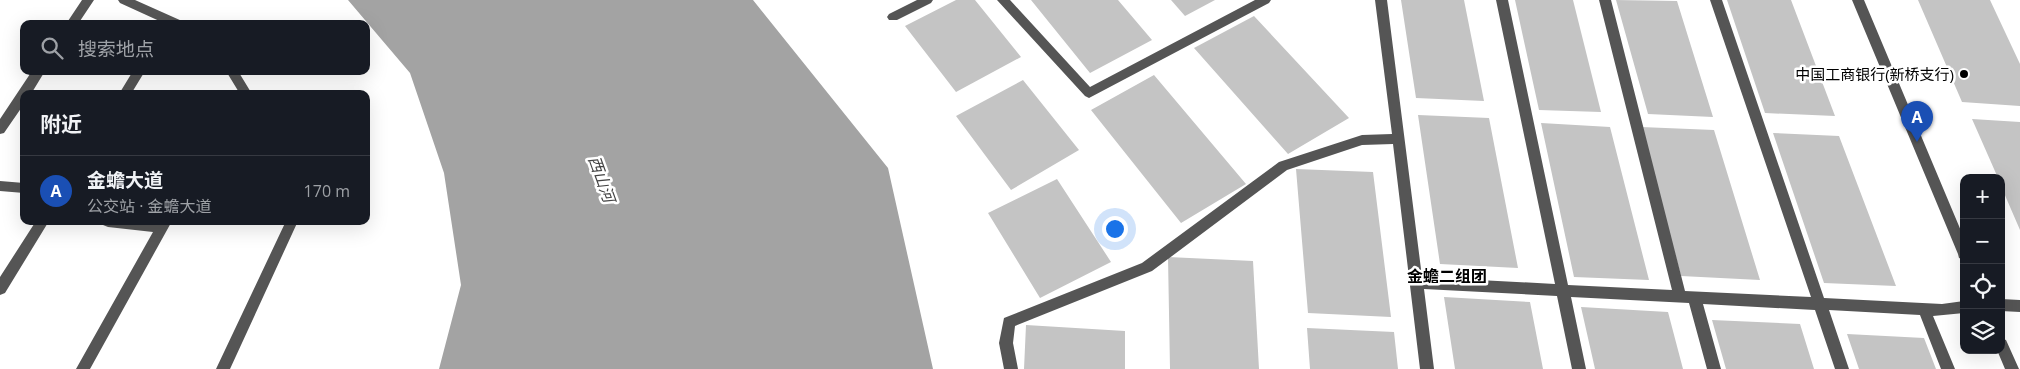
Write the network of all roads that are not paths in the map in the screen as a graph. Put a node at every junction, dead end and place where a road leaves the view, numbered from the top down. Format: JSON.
{"nodes":[{"id":1,"x":88,"y":0,"type":"edge"},
{"id":2,"x":124,"y":0,"type":"edge"},
{"id":3,"x":927,"y":0,"type":"edge"},
{"id":4,"x":1003,"y":0,"type":"edge"},
{"id":5,"x":1265,"y":0,"type":"edge"},
{"id":6,"x":1381,"y":0,"type":"edge"},
{"id":7,"x":1502,"y":0,"type":"edge"},
{"id":8,"x":1605,"y":0,"type":"edge"},
{"id":9,"x":1716,"y":0,"type":"edge"},
{"id":10,"x":1858,"y":0,"type":"edge"},
{"id":11,"x":893,"y":17,"type":"dead end"},
{"id":12,"x":75,"y":20,"type":"edge"},
{"id":13,"x":167,"y":20,"type":"edge"},
{"id":14,"x":36,"y":75,"type":"edge"},
{"id":15,"x":136,"y":75,"type":"edge"},
{"id":16,"x":234,"y":75,"type":"edge"},
{"id":17,"x":27,"y":90,"type":"edge"},
{"id":18,"x":127,"y":90,"type":"edge"},
{"id":19,"x":241,"y":90,"type":"edge"},
{"id":20,"x":20,"y":100,"type":"edge"},
{"id":21,"x":0,"y":129,"type":"edge"},
{"id":22,"x":1399,"y":139,"type":"junction"},
{"id":23,"x":0,"y":186,"type":"edge"},
{"id":24,"x":20,"y":188,"type":"edge"},
{"id":25,"x":40,"y":225,"type":"edge"},
{"id":26,"x":164,"y":225,"type":"edge"},
{"id":27,"x":290,"y":225,"type":"edge"},
{"id":28,"x":1960,"y":244,"type":"edge"},
{"id":29,"x":1417,"y":283,"type":"junction"},
{"id":30,"x":0,"y":289,"type":"edge"},
{"id":31,"x":1562,"y":291,"type":"junction"},
{"id":32,"x":1680,"y":297,"type":"junction"},
{"id":33,"x":1694,"y":297,"type":"junction"},
{"id":34,"x":1820,"y":303,"type":"junction"},
{"id":35,"x":2005,"y":305,"type":"edge"},
{"id":36,"x":2020,"y":306,"type":"edge"},
{"id":37,"x":1960,"y":308,"type":"edge"},
{"id":38,"x":1924,"y":309,"type":"junction"},
{"id":39,"x":2005,"y":353,"type":"edge"},
{"id":40,"x":83,"y":369,"type":"edge"},
{"id":41,"x":223,"y":369,"type":"edge"},
{"id":42,"x":1011,"y":369,"type":"edge"},
{"id":43,"x":1427,"y":369,"type":"edge"},
{"id":44,"x":1579,"y":369,"type":"edge"},
{"id":45,"x":1714,"y":369,"type":"edge"},
{"id":46,"x":1842,"y":369,"type":"edge"},
{"id":47,"x":1948,"y":369,"type":"edge"},
{"id":48,"x":2012,"y":369,"type":"edge"}],
"edges":[{"from":1,"to":12,"type":"street"},
{"from":2,"to":13,"type":"street"},
{"from":3,"to":11,"type":"street"},
{"from":4,"to":5,"type":"street"},
{"from":6,"to":22,"type":"street"},
{"from":7,"to":31,"type":"street"},
{"from":8,"to":32,"type":"street"},
{"from":9,"to":34,"type":"street"},
{"from":10,"to":28,"type":"street"},
{"from":14,"to":17,"type":"street"},
{"from":15,"to":18,"type":"street"},
{"from":16,"to":19,"type":"street"},
{"from":20,"to":21,"type":"street"},
{"from":22,"to":29,"type":"street"},
{"from":22,"to":42,"type":"street"},
{"from":23,"to":24,"type":"street"},
{"from":25,"to":30,"type":"street"},
{"from":26,"to":40,"type":"street"},
{"from":27,"to":41,"type":"street"},
{"from":29,"to":31,"type":"street"},
{"from":29,"to":43,"type":"street"},
{"from":31,"to":32,"type":"street"},
{"from":31,"to":44,"type":"street"},
{"from":32,"to":33,"type":"street"},
{"from":33,"to":34,"type":"street"},
{"from":33,"to":45,"type":"street"},
{"from":34,"to":38,"type":"street"},
{"from":34,"to":46,"type":"street"},
{"from":35,"to":36,"type":"street"},
{"from":37,"to":38,"type":"street"},
{"from":38,"to":47,"type":"street"},
{"from":39,"to":48,"type":"street"}]}
